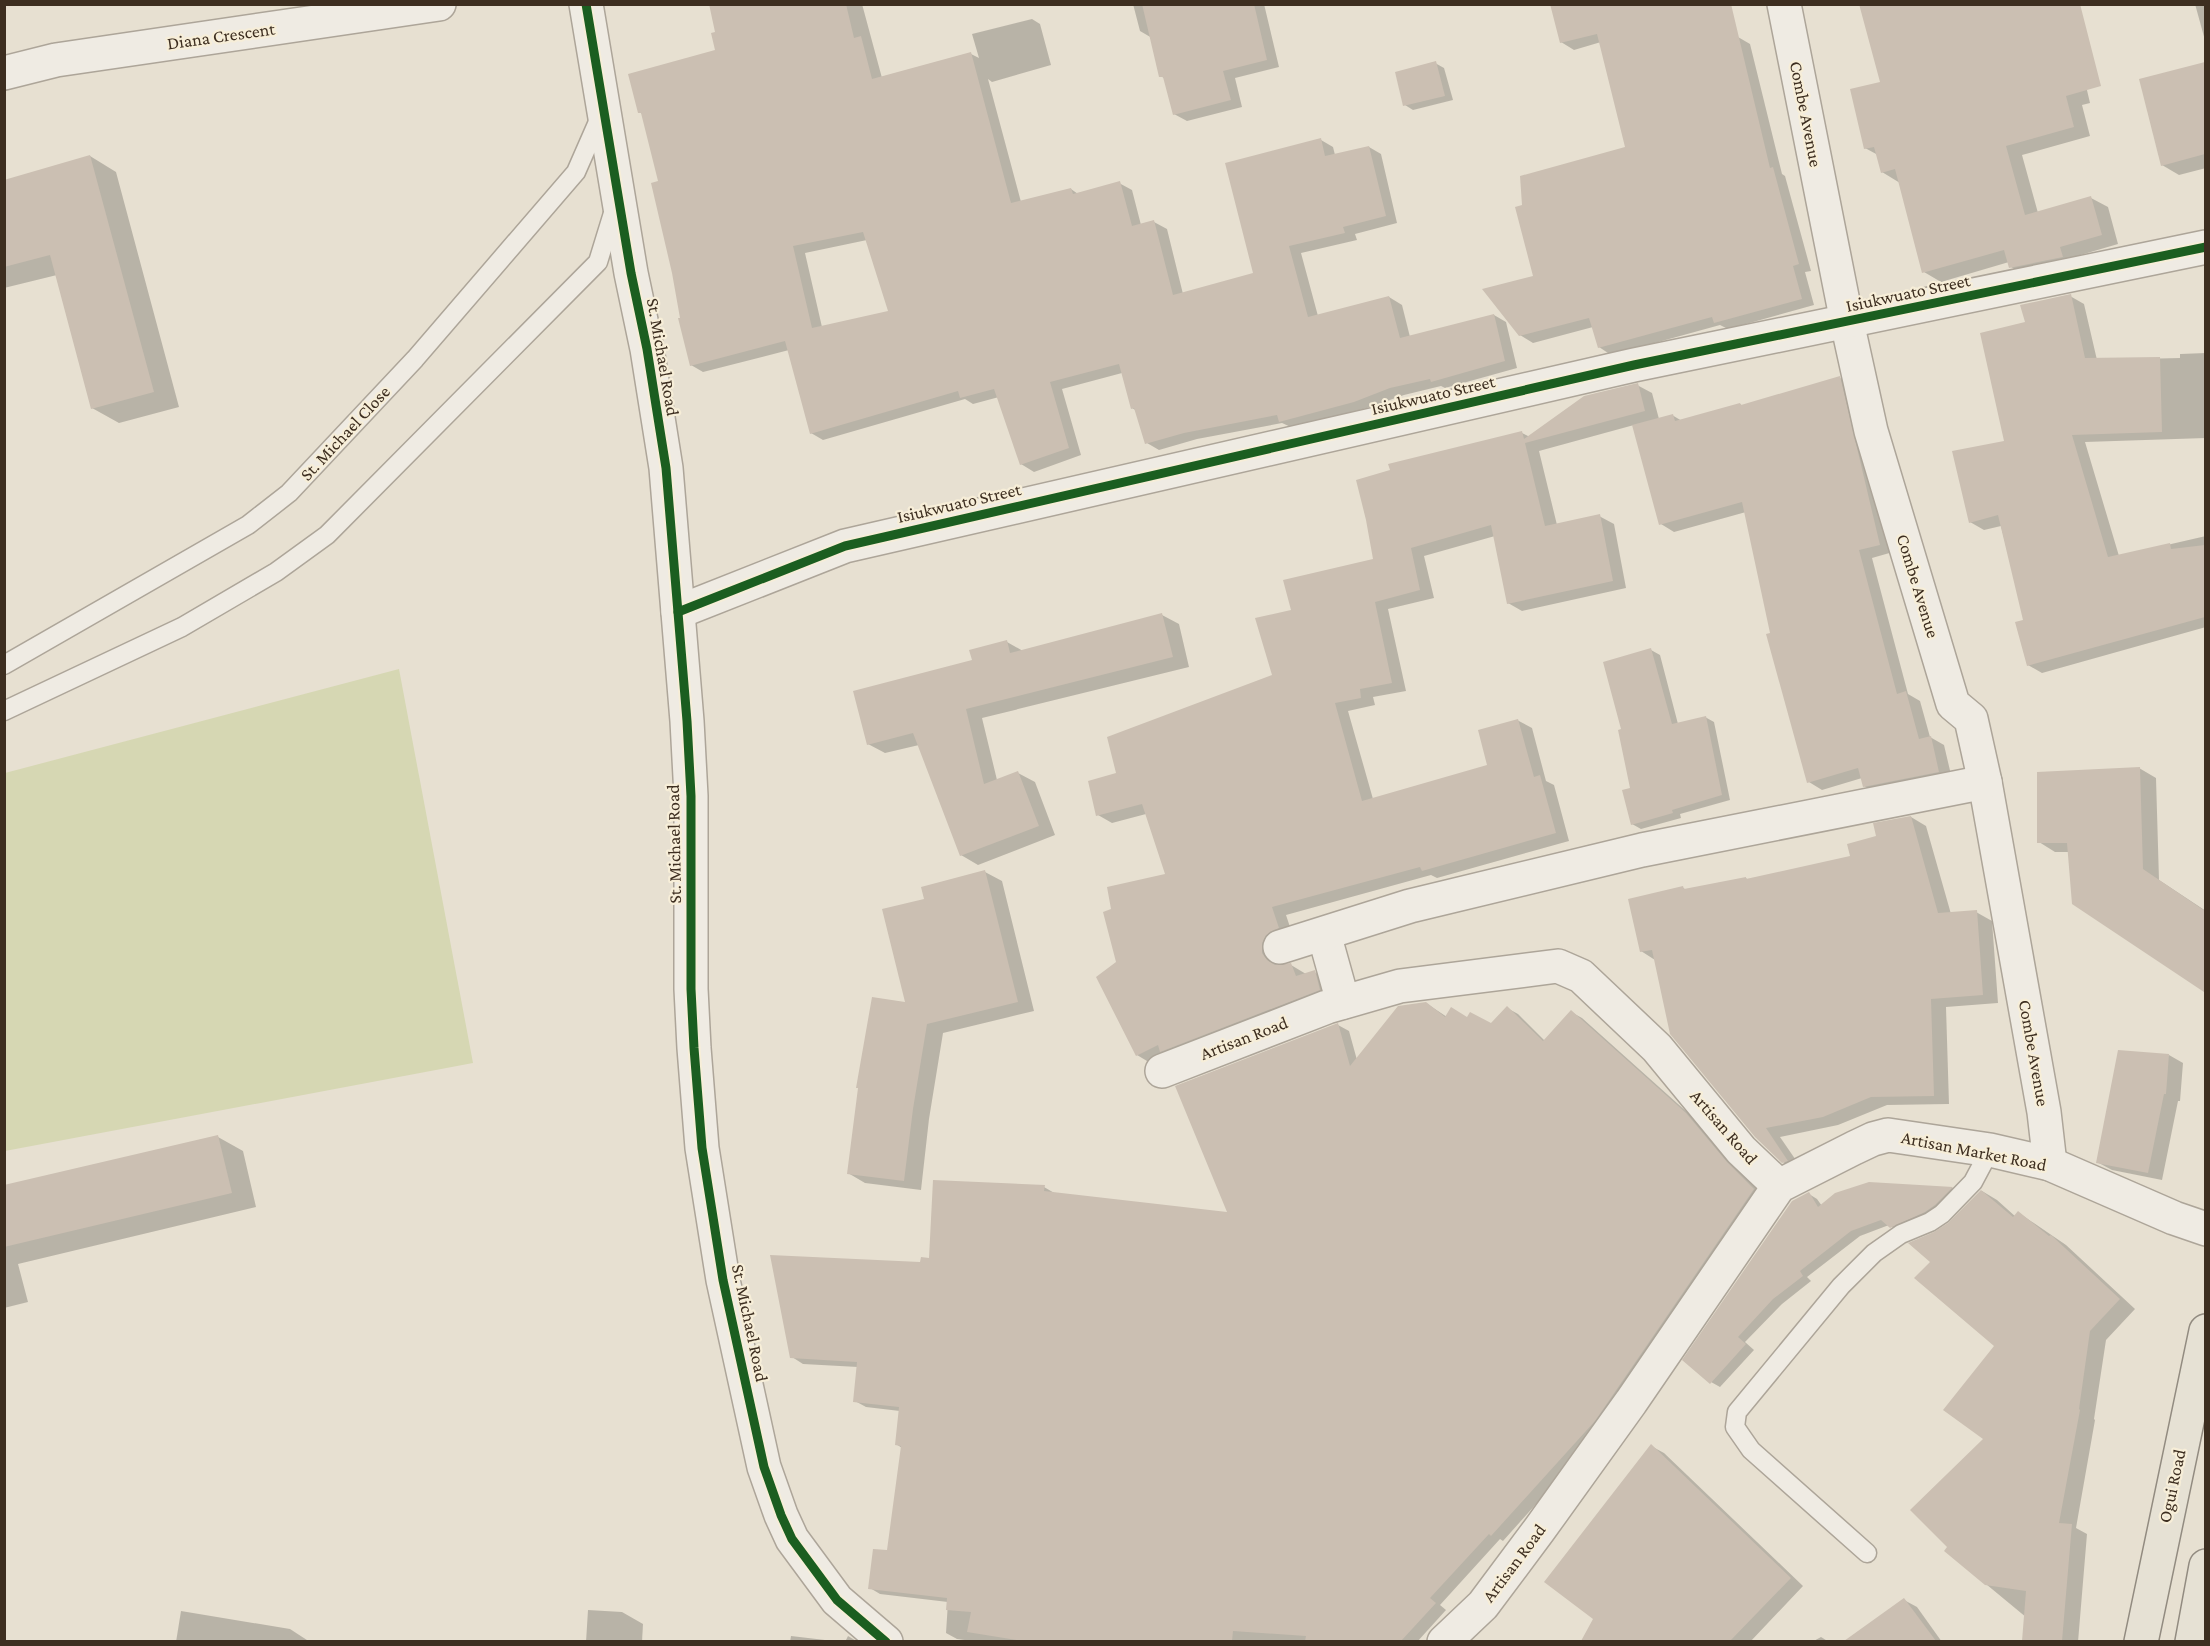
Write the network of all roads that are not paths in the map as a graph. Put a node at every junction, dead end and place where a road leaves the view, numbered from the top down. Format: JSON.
{"nodes":[{"id":1,"x":439,"y":4,"type":"edge"},
{"id":2,"x":586,"y":4,"type":"edge"},
{"id":3,"x":1784,"y":4,"type":"edge"},
{"id":4,"x":4,"y":73,"type":"edge"},
{"id":5,"x":603,"y":111,"type":"junction"},
{"id":6,"x":618,"y":197,"type":"junction"},
{"id":7,"x":2205,"y":247,"type":"edge"},
{"id":8,"x":1847,"y":322,"type":"junction"},
{"id":9,"x":678,"y":612,"type":"junction"},
{"id":10,"x":4,"y":665,"type":"edge"},
{"id":11,"x":4,"y":711,"type":"edge"},
{"id":12,"x":1985,"y":782,"type":"junction"},
{"id":13,"x":1324,"y":934,"type":"junction"},
{"id":14,"x":1280,"y":948,"type":"dead end"},
{"id":15,"x":1343,"y":1002,"type":"junction"},
{"id":16,"x":1162,"y":1071,"type":"dead end"},
{"id":17,"x":1990,"y":1150,"type":"junction"},
{"id":18,"x":2050,"y":1164,"type":"junction"},
{"id":19,"x":1779,"y":1186,"type":"junction"},
{"id":20,"x":2205,"y":1229,"type":"edge"},
{"id":21,"x":2205,"y":1331,"type":"edge"},
{"id":22,"x":1867,"y":1553,"type":"dead end"},
{"id":23,"x":2205,"y":1566,"type":"edge"},
{"id":24,"x":886,"y":1641,"type":"edge"},
{"id":25,"x":1444,"y":1641,"type":"edge"},
{"id":26,"x":2141,"y":1641,"type":"edge"},
{"id":27,"x":2192,"y":1641,"type":"edge"}],
"edges":[{"from":1,"to":4,"type":"street","name":"Diana Crescent"},
{"from":2,"to":5,"type":"street","name":"St. Michael Road"},
{"from":3,"to":8,"type":"street","name":"Combe Avenue"},
{"from":5,"to":6,"type":"street","name":"St. Michael Road"},
{"from":5,"to":10,"type":"lane","name":"St. Michael Close"},
{"from":6,"to":9,"type":"street","name":"St. Michael Road"},
{"from":6,"to":11,"type":"lane"},
{"from":7,"to":8,"type":"street","name":"Isiukwuato Street"},
{"from":8,"to":9,"type":"street","name":"Isiukwuato Street"},
{"from":8,"to":12,"type":"street","name":"Combe Avenue"},
{"from":9,"to":24,"type":"street","name":"St. Michael Road"},
{"from":12,"to":13,"type":"street"},
{"from":12,"to":18,"type":"street","name":"Combe Avenue"},
{"from":13,"to":14,"type":"street"},
{"from":13,"to":15,"type":"street"},
{"from":15,"to":16,"type":"street","name":"Artisan Road"},
{"from":15,"to":19,"type":"street","name":"Artisan Road"},
{"from":17,"to":18,"type":"street","name":"Artisan Market Road"},
{"from":17,"to":19,"type":"street","name":"Artisan Market Road"},
{"from":17,"to":22,"type":"lane"},
{"from":18,"to":20,"type":"street","name":"Artisan Market Road"},
{"from":19,"to":25,"type":"street","name":"Artisan Road"},
{"from":21,"to":26,"type":"main road","name":"Ogui Road"},
{"from":23,"to":27,"type":"main road"}]}
